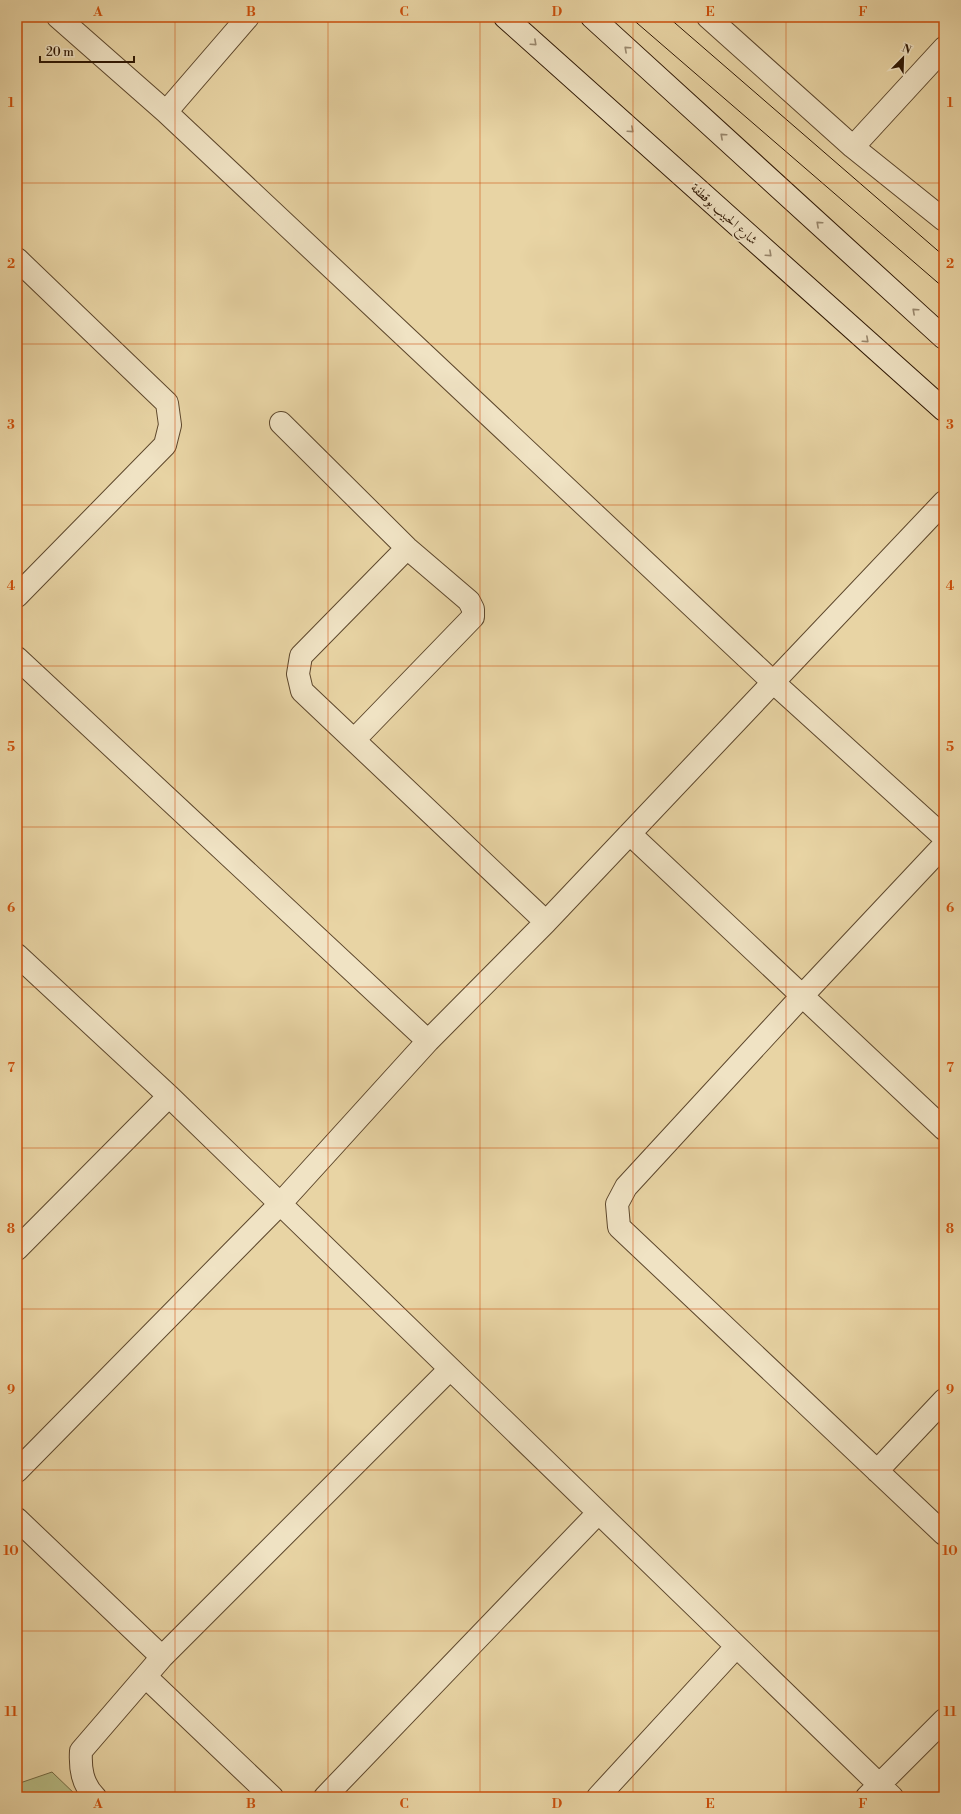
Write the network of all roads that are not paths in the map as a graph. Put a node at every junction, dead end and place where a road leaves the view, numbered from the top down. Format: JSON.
{"nodes":[{"id":1,"x":58,"y":17,"type":"edge"},
{"id":2,"x":248,"y":17,"type":"edge"},
{"id":3,"x":505,"y":17,"type":"edge"},
{"id":4,"x":592,"y":17,"type":"edge"},
{"id":5,"x":708,"y":17,"type":"edge"},
{"id":6,"x":944,"y":48,"type":"edge"},
{"id":7,"x":166,"y":112,"type":"junction"},
{"id":8,"x":853,"y":147,"type":"junction"},
{"id":9,"x":944,"y":220,"type":"edge"},
{"id":10,"x":17,"y":259,"type":"edge"},
{"id":11,"x":944,"y":338,"type":"edge"},
{"id":12,"x":944,"y":410,"type":"edge"},
{"id":13,"x":281,"y":423,"type":"dead end"},
{"id":14,"x":944,"y":502,"type":"edge"},
{"id":15,"x":406,"y":548,"type":"junction"},
{"id":16,"x":17,"y":596,"type":"edge"},
{"id":17,"x":17,"y":658,"type":"edge"},
{"id":18,"x":773,"y":682,"type":"junction"},
{"id":19,"x":354,"y":740,"type":"junction"},
{"id":20,"x":630,"y":834,"type":"junction"},
{"id":21,"x":944,"y":837,"type":"edge"},
{"id":22,"x":944,"y":845,"type":"edge"},
{"id":23,"x":546,"y":922,"type":"junction"},
{"id":24,"x":17,"y":955,"type":"edge"},
{"id":25,"x":802,"y":996,"type":"junction"},
{"id":26,"x":428,"y":1041,"type":"junction"},
{"id":27,"x":169,"y":1096,"type":"junction"},
{"id":28,"x":944,"y":1129,"type":"edge"},
{"id":29,"x":280,"y":1204,"type":"junction"},
{"id":30,"x":19,"y":1244,"type":"edge"},
{"id":31,"x":450,"y":1369,"type":"junction"},
{"id":32,"x":944,"y":1400,"type":"edge"},
{"id":33,"x":17,"y":1471,"type":"edge"},
{"id":34,"x":877,"y":1471,"type":"junction"},
{"id":35,"x":598,"y":1513,"type":"junction"},
{"id":36,"x":17,"y":1519,"type":"edge"},
{"id":37,"x":944,"y":1534,"type":"edge"},
{"id":38,"x":736,"y":1647,"type":"junction"},
{"id":39,"x":162,"y":1657,"type":"junction"},
{"id":40,"x":146,"y":1677,"type":"junction"},
{"id":41,"x":944,"y":1720,"type":"edge"},
{"id":42,"x":879,"y":1793,"type":"edge"},
{"id":43,"x":95,"y":1797,"type":"edge"},
{"id":44,"x":272,"y":1797,"type":"edge"},
{"id":45,"x":325,"y":1797,"type":"edge"},
{"id":46,"x":598,"y":1797,"type":"edge"}],
"edges":[{"from":1,"to":7,"type":"street"},
{"from":2,"to":7,"type":"street"},
{"from":3,"to":12,"type":"street","name":"شارع الحبيب بوقطفة","one_way":true},
{"from":11,"to":4,"type":"street","one_way":true},
{"from":5,"to":8,"type":"street"},
{"from":6,"to":8,"type":"street"},
{"from":7,"to":18,"type":"street"},
{"from":8,"to":9,"type":"street"},
{"from":10,"to":16,"type":"street"},
{"from":13,"to":15,"type":"street"},
{"from":14,"to":18,"type":"street"},
{"from":15,"to":19,"type":"street"},
{"from":15,"to":19,"type":"street"},
{"from":17,"to":26,"type":"street"},
{"from":18,"to":20,"type":"street"},
{"from":18,"to":21,"type":"street"},
{"from":19,"to":23,"type":"street"},
{"from":20,"to":23,"type":"street"},
{"from":20,"to":25,"type":"street"},
{"from":22,"to":25,"type":"street"},
{"from":23,"to":26,"type":"street"},
{"from":24,"to":27,"type":"street"},
{"from":25,"to":28,"type":"street"},
{"from":25,"to":34,"type":"street"},
{"from":26,"to":29,"type":"street"},
{"from":27,"to":29,"type":"street"},
{"from":27,"to":30,"type":"street"},
{"from":29,"to":31,"type":"street"},
{"from":29,"to":33,"type":"street"},
{"from":31,"to":35,"type":"street"},
{"from":31,"to":39,"type":"street"},
{"from":32,"to":34,"type":"street"},
{"from":34,"to":37,"type":"street"},
{"from":35,"to":38,"type":"street"},
{"from":35,"to":45,"type":"street"},
{"from":36,"to":39,"type":"street"},
{"from":38,"to":42,"type":"street"},
{"from":38,"to":46,"type":"street"},
{"from":39,"to":40,"type":"street"},
{"from":40,"to":43,"type":"street"},
{"from":40,"to":44,"type":"street"},
{"from":41,"to":42,"type":"street"}]}
